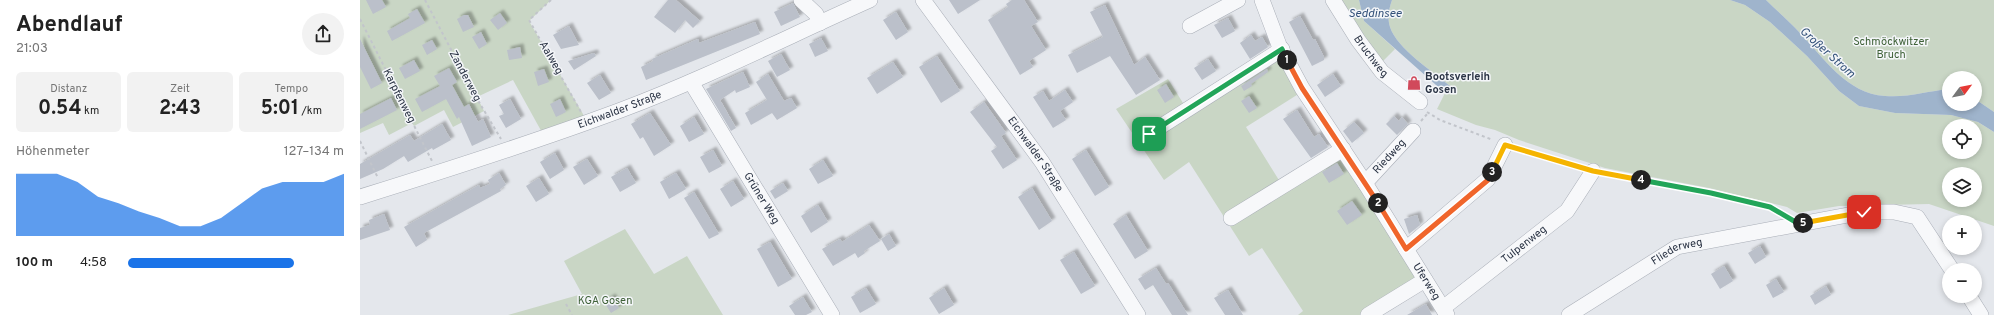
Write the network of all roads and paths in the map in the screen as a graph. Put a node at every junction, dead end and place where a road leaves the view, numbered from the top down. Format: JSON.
{"nodes":[{"id":1,"x":425,"y":0,"type":"edge"},
{"id":2,"x":802,"y":0,"type":"edge"},
{"id":3,"x":870,"y":0,"type":"edge"},
{"id":4,"x":923,"y":0,"type":"edge"},
{"id":5,"x":1238,"y":0,"type":"edge"},
{"id":6,"x":1262,"y":0,"type":"edge"},
{"id":7,"x":1333,"y":0,"type":"edge"},
{"id":8,"x":549,"y":1,"type":"edge"},
{"id":9,"x":360,"y":19,"type":"edge"},
{"id":10,"x":820,"y":23,"type":"junction"},
{"id":11,"x":1190,"y":26,"type":"dead end"},
{"id":12,"x":1282,"y":49,"type":"junction"},
{"id":13,"x":691,"y":82,"type":"junction"},
{"id":14,"x":1425,"y":110,"type":"dead end"},
{"id":15,"x":1440,"y":120,"type":"dead end"},
{"id":16,"x":587,"y":122,"type":"junction"},
{"id":17,"x":1413,"y":131,"type":"dead end"},
{"id":18,"x":1149,"y":134,"type":"dead end"},
{"id":19,"x":360,"y":141,"type":"edge"},
{"id":20,"x":1505,"y":145,"type":"junction"},
{"id":21,"x":1343,"y":149,"type":"junction"},
{"id":22,"x":508,"y":150,"type":"junction"},
{"id":23,"x":1593,"y":171,"type":"junction"},
{"id":24,"x":438,"y":172,"type":"junction"},
{"id":25,"x":1365,"y":182,"type":"junction"},
{"id":26,"x":383,"y":190,"type":"junction"},
{"id":27,"x":360,"y":197,"type":"edge"},
{"id":28,"x":1231,"y":218,"type":"dead end"},
{"id":29,"x":1799,"y":224,"type":"junction"},
{"id":30,"x":1406,"y":249,"type":"junction"},
{"id":31,"x":1947,"y":263,"type":"edge"},
{"id":32,"x":1426,"y":280,"type":"junction"},
{"id":33,"x":1974,"y":303,"type":"edge"},
{"id":34,"x":566,"y":304,"type":"dead end"},
{"id":35,"x":1445,"y":311,"type":"edge"},
{"id":36,"x":572,"y":315,"type":"edge"},
{"id":37,"x":832,"y":315,"type":"edge"},
{"id":38,"x":1138,"y":315,"type":"edge"},
{"id":39,"x":1368,"y":315,"type":"edge"},
{"id":40,"x":1569,"y":315,"type":"edge"},
{"id":41,"x":1982,"y":315,"type":"edge"}],
"edges":[{"from":1,"to":22,"type":"path","name":"Zanderweg"},
{"from":2,"to":10,"type":"street"},
{"from":3,"to":10,"type":"street","name":"Eichwalder Straße"},
{"from":4,"to":38,"type":"street","name":"Eichwalder Straße"},
{"from":5,"to":11,"type":"street"},
{"from":6,"to":12,"type":"street","name":"Uferweg"},
{"from":7,"to":14,"type":"street","name":"Bruchweg"},
{"from":8,"to":16,"type":"path","name":"Aalweg"},
{"from":9,"to":24,"type":"path","name":"Karpfenweg"},
{"from":10,"to":13,"type":"street","name":"Eichwalder Straße"},
{"from":12,"to":18,"type":"street"},
{"from":12,"to":21,"type":"street","name":"Uferweg"},
{"from":13,"to":16,"type":"street","name":"Eichwalder Straße"},
{"from":13,"to":37,"type":"street","name":"Grüner Weg"},
{"from":15,"to":20,"type":"path"},
{"from":16,"to":22,"type":"street","name":"Eichwalder Straße"},
{"from":17,"to":25,"type":"street","name":"Riedweg"},
{"from":19,"to":26,"type":"path"},
{"from":20,"to":23,"type":"path"},
{"from":20,"to":30,"type":"street"},
{"from":21,"to":25,"type":"street","name":"Uferweg"},
{"from":21,"to":28,"type":"street"},
{"from":22,"to":24,"type":"street","name":"Eichwalder Straße"},
{"from":23,"to":29,"type":"path"},
{"from":23,"to":35,"type":"street","name":"Tulpenweg"},
{"from":24,"to":26,"type":"street","name":"Eichwalder Straße"},
{"from":25,"to":30,"type":"street","name":"Uferweg"},
{"from":26,"to":27,"type":"street","name":"Eichwalder Straße"},
{"from":29,"to":31,"type":"street"},
{"from":29,"to":40,"type":"street","name":"Fliederweg"},
{"from":30,"to":32,"type":"street","name":"Uferweg"},
{"from":32,"to":35,"type":"street","name":"Uferweg"},
{"from":32,"to":39,"type":"street"},
{"from":33,"to":41,"type":"street"},
{"from":34,"to":36,"type":"path"}]}
